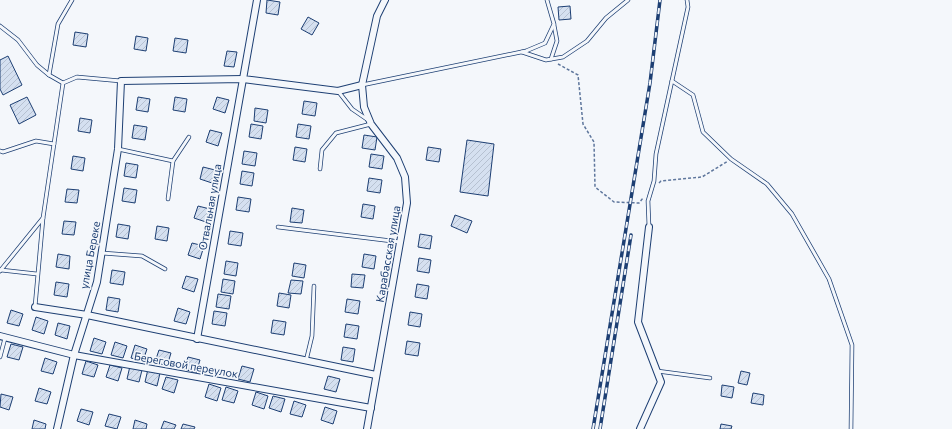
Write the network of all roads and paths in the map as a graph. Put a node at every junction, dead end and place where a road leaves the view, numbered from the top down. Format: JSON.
{"nodes":[{"id":1,"x":72,"y":0,"type":"edge"},
{"id":2,"x":257,"y":0,"type":"edge"},
{"id":3,"x":385,"y":0,"type":"edge"},
{"id":4,"x":547,"y":0,"type":"edge"},
{"id":5,"x":628,"y":0,"type":"edge"},
{"id":6,"x":687,"y":0,"type":"edge"},
{"id":7,"x":554,"y":24,"type":"junction"},
{"id":8,"x":0,"y":26,"type":"edge"},
{"id":9,"x":521,"y":52,"type":"junction"},
{"id":10,"x":551,"y":59,"type":"junction"},
{"id":11,"x":49,"y":75,"type":"junction"},
{"id":12,"x":243,"y":79,"type":"junction"},
{"id":13,"x":121,"y":81,"type":"junction"},
{"id":14,"x":672,"y":81,"type":"junction"},
{"id":15,"x":64,"y":84,"type":"junction"},
{"id":16,"x":362,"y":86,"type":"junction"},
{"id":17,"x":338,"y":91,"type":"junction"},
{"id":18,"x":370,"y":123,"type":"junction"},
{"id":19,"x":189,"y":138,"type":"dead end"},
{"id":20,"x":54,"y":144,"type":"junction"},
{"id":21,"x":118,"y":149,"type":"junction"},
{"id":22,"x":0,"y":151,"type":"edge"},
{"id":23,"x":731,"y":159,"type":"junction"},
{"id":24,"x":173,"y":161,"type":"junction"},
{"id":25,"x":320,"y":169,"type":"dead end"},
{"id":26,"x":651,"y":190,"type":"junction"},
{"id":27,"x":168,"y":199,"type":"dead end"},
{"id":28,"x":43,"y":218,"type":"junction"},
{"id":29,"x":278,"y":227,"type":"dead end"},
{"id":30,"x":649,"y":227,"type":"joint"},
{"id":31,"x":400,"y":242,"type":"junction"},
{"id":32,"x":102,"y":253,"type":"junction"},
{"id":33,"x":165,"y":269,"type":"dead end"},
{"id":34,"x":0,"y":270,"type":"edge"},
{"id":35,"x":36,"y":274,"type":"junction"},
{"id":36,"x":314,"y":286,"type":"dead end"},
{"id":37,"x":35,"y":306,"type":"joint"},
{"id":38,"x":87,"y":315,"type":"junction"},
{"id":39,"x":2,"y":337,"type":"edge"},
{"id":40,"x":197,"y":339,"type":"junction"},
{"id":41,"x":74,"y":355,"type":"junction"},
{"id":42,"x":0,"y":357,"type":"edge"},
{"id":43,"x":306,"y":361,"type":"junction"},
{"id":44,"x":657,"y":371,"type":"junction"},
{"id":45,"x":376,"y":375,"type":"junction"},
{"id":46,"x":710,"y":378,"type":"dead end"},
{"id":47,"x":370,"y":408,"type":"junction"},
{"id":48,"x":59,"y":429,"type":"edge"},
{"id":49,"x":367,"y":429,"type":"edge"},
{"id":50,"x":640,"y":429,"type":"edge"},
{"id":51,"x":851,"y":429,"type":"edge"}],
"edges":[{"from":1,"to":11,"type":"lane"},
{"from":2,"to":12,"type":"street","name":"Отвальная улица"},
{"from":3,"to":16,"type":"street","name":"Карабасская улица"},
{"from":4,"to":7,"type":"lane"},
{"from":5,"to":10,"type":"lane"},
{"from":6,"to":14,"type":"lane"},
{"from":7,"to":9,"type":"lane"},
{"from":7,"to":10,"type":"lane"},
{"from":8,"to":11,"type":"lane"},
{"from":9,"to":10,"type":"lane"},
{"from":9,"to":16,"type":"lane"},
{"from":10,"to":26,"type":"path"},
{"from":11,"to":15,"type":"lane"},
{"from":12,"to":13,"type":"street"},
{"from":12,"to":17,"type":"street"},
{"from":12,"to":40,"type":"street","name":"Отвальная улица"},
{"from":13,"to":15,"type":"lane"},
{"from":13,"to":21,"type":"street","name":"улица Береке"},
{"from":14,"to":23,"type":"lane"},
{"from":14,"to":26,"type":"lane"},
{"from":15,"to":20,"type":"lane"},
{"from":16,"to":17,"type":"street"},
{"from":16,"to":18,"type":"street","name":"Карабасская улица"},
{"from":17,"to":18,"type":"lane"},
{"from":18,"to":25,"type":"lane"},
{"from":18,"to":31,"type":"street","name":"Карабасская улица"},
{"from":19,"to":24,"type":"lane"},
{"from":20,"to":22,"type":"lane"},
{"from":20,"to":28,"type":"lane"},
{"from":21,"to":24,"type":"lane"},
{"from":21,"to":32,"type":"street","name":"улица Береке"},
{"from":23,"to":26,"type":"path"},
{"from":23,"to":51,"type":"lane"},
{"from":24,"to":27,"type":"lane"},
{"from":26,"to":30,"type":"lane"},
{"from":28,"to":34,"type":"lane"},
{"from":28,"to":35,"type":"lane"},
{"from":29,"to":31,"type":"lane"},
{"from":30,"to":44,"type":"street"},
{"from":31,"to":45,"type":"street","name":"Карабасская улица"},
{"from":32,"to":33,"type":"lane"},
{"from":32,"to":38,"type":"street","name":"улица Береке"},
{"from":34,"to":35,"type":"lane"},
{"from":35,"to":37,"type":"lane"},
{"from":36,"to":43,"type":"lane"},
{"from":37,"to":38,"type":"street"},
{"from":38,"to":40,"type":"street"},
{"from":38,"to":41,"type":"street","name":"улица Береке"},
{"from":39,"to":41,"type":"street","name":"Береговой переулок"},
{"from":39,"to":42,"type":"lane"},
{"from":40,"to":43,"type":"street"},
{"from":41,"to":47,"type":"street","name":"Береговой переулок"},
{"from":41,"to":48,"type":"street","name":"улица Береке"},
{"from":43,"to":45,"type":"street"},
{"from":44,"to":46,"type":"lane"},
{"from":44,"to":50,"type":"street"},
{"from":45,"to":47,"type":"street","name":"Карабасская улица"},
{"from":47,"to":49,"type":"street","name":"Карабасская улица"}]}
